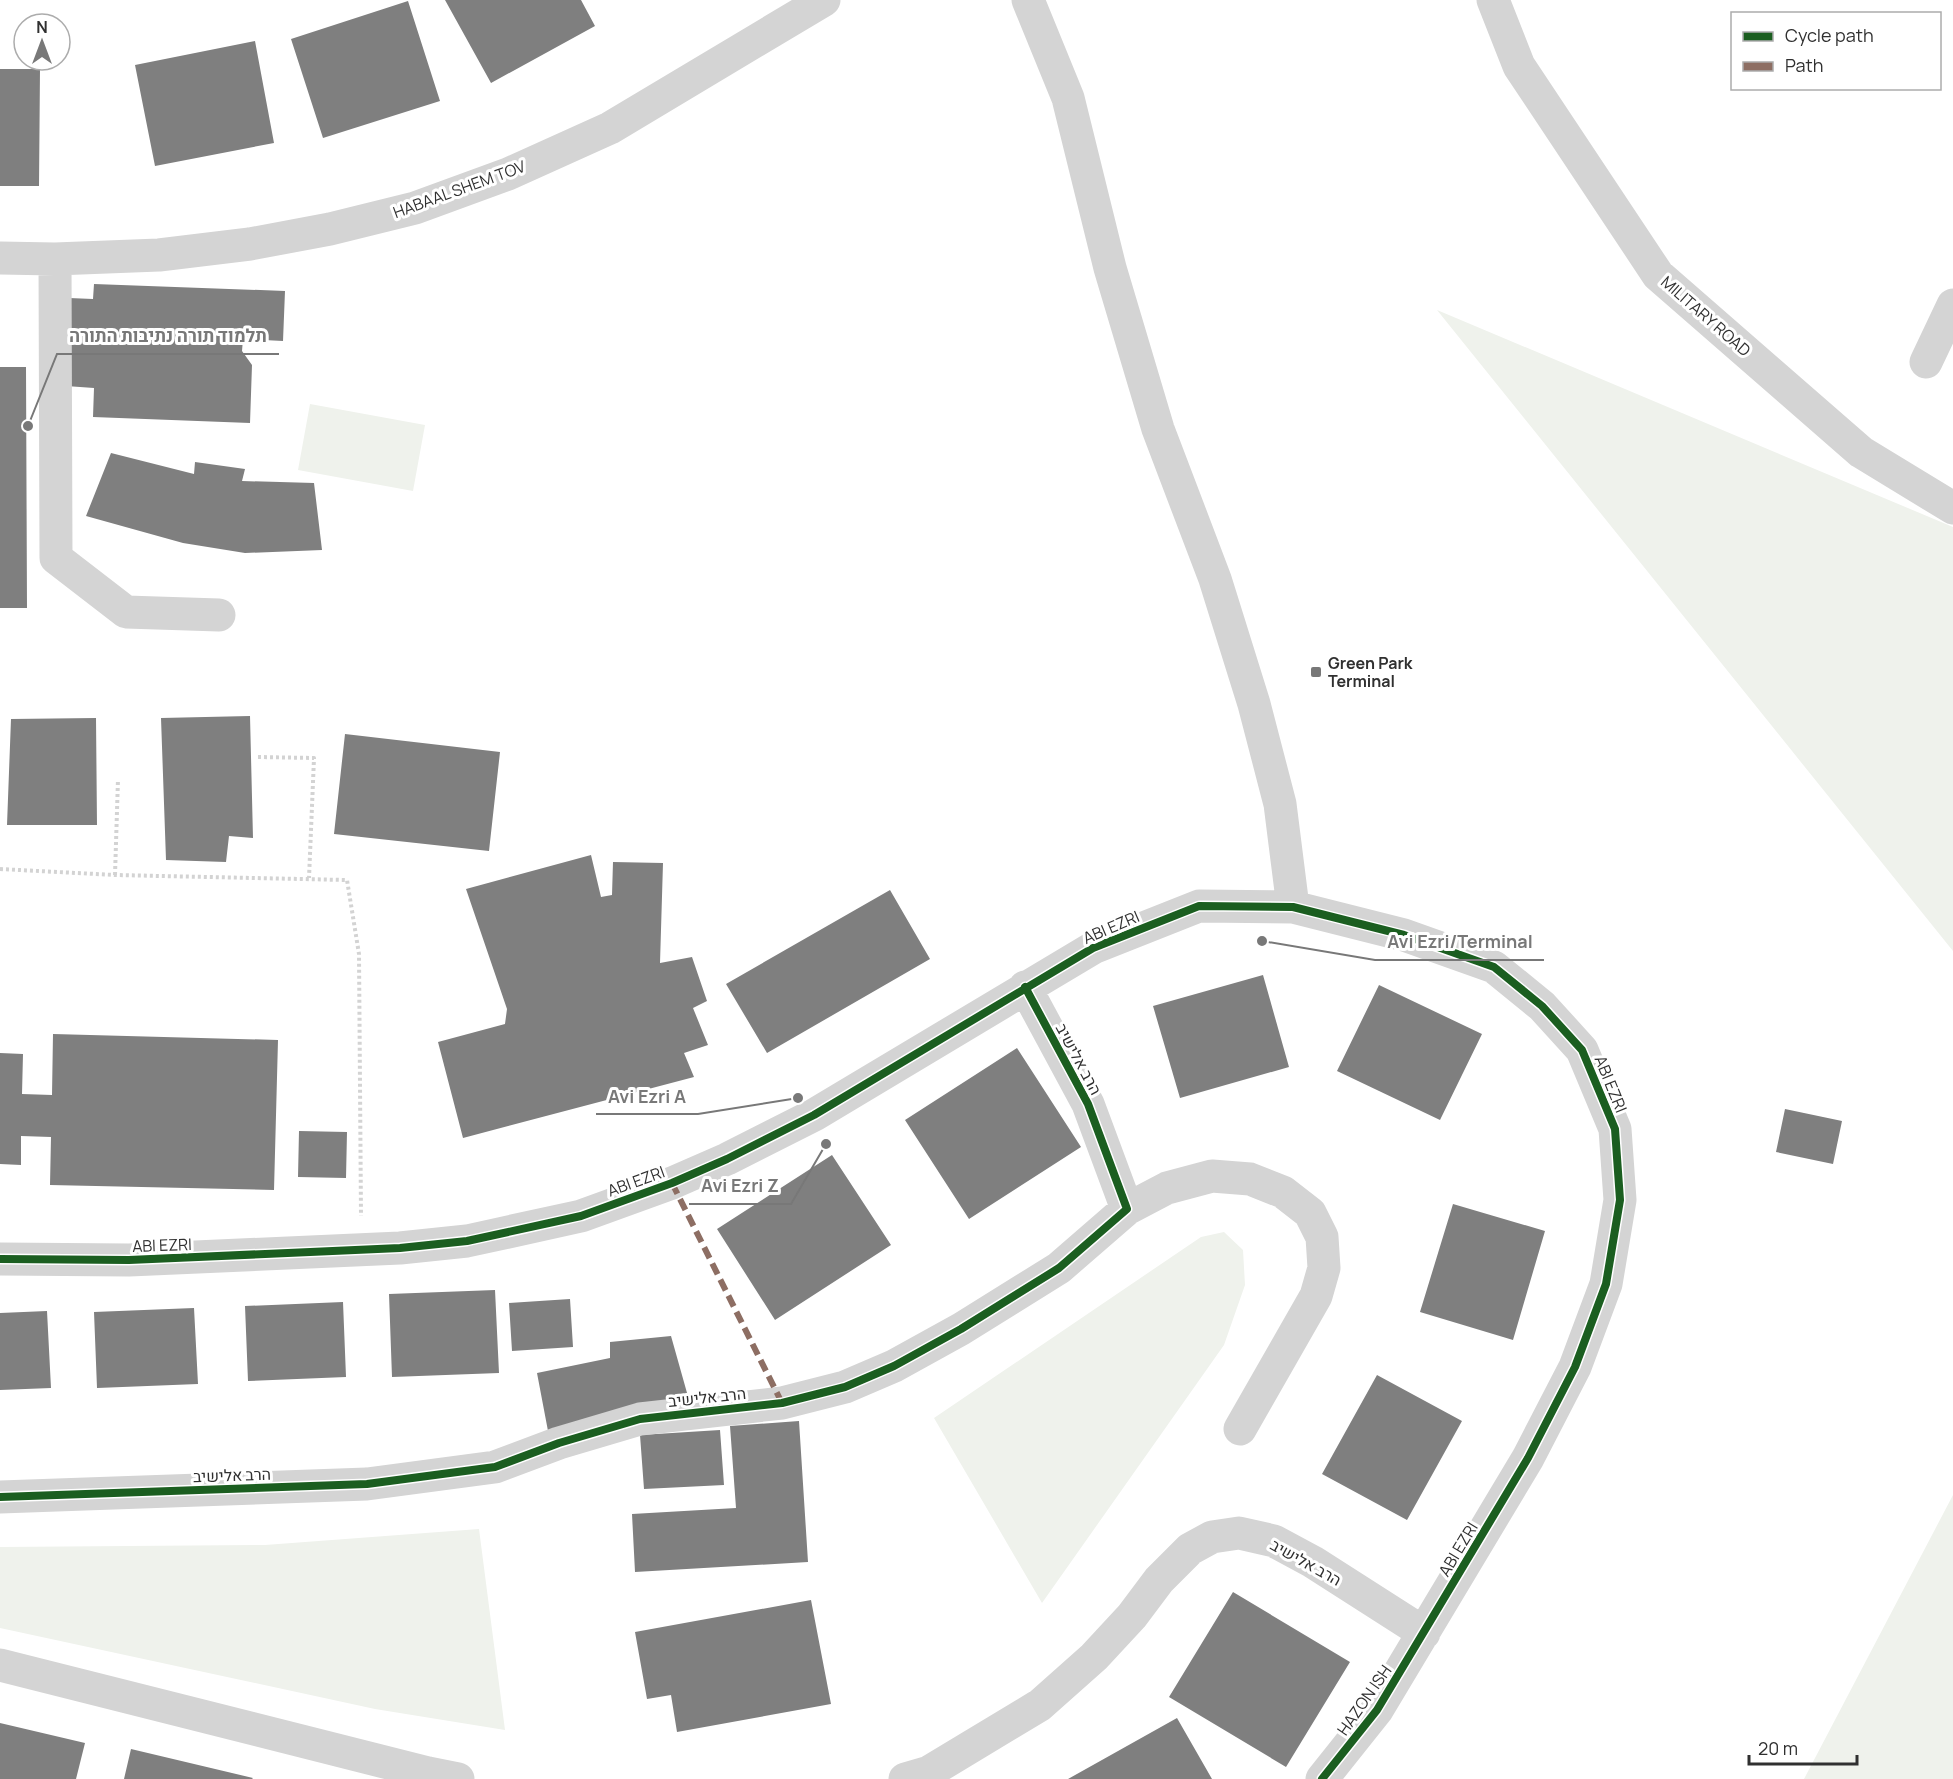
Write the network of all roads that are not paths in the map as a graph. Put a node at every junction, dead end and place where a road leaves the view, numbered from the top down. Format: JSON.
{"nodes":[{"id":1,"x":824,"y":0,"type":"edge"},
{"id":2,"x":1028,"y":0,"type":"edge"},
{"id":3,"x":1493,"y":0,"type":"edge"},
{"id":4,"x":0,"y":258,"type":"edge"},
{"id":5,"x":55,"y":259,"type":"junction"},
{"id":6,"x":1953,"y":305,"type":"edge"},
{"id":7,"x":1926,"y":362,"type":"dead end"},
{"id":8,"x":1953,"y":508,"type":"edge"},
{"id":9,"x":219,"y":615,"type":"dead end"},
{"id":10,"x":1293,"y":907,"type":"junction"},
{"id":11,"x":1025,"y":987,"type":"junction"},
{"id":12,"x":1127,"y":1209,"type":"junction"},
{"id":13,"x":0,"y":1259,"type":"edge"},
{"id":14,"x":1240,"y":1429,"type":"dead end"},
{"id":15,"x":0,"y":1497,"type":"edge"},
{"id":16,"x":1424,"y":1634,"type":"junction"},
{"id":17,"x":0,"y":1665,"type":"edge"},
{"id":18,"x":458,"y":1779,"type":"edge"},
{"id":19,"x":905,"y":1779,"type":"edge"},
{"id":20,"x":1322,"y":1779,"type":"edge"}],
"edges":[{"from":1,"to":5,"type":"street","name":"HABAAL SHEM TOV"},
{"from":2,"to":10,"type":"street"},
{"from":3,"to":8,"type":"street","name":"MILITARY ROAD"},
{"from":4,"to":5,"type":"street","name":"HABAAL SHEM TOV"},
{"from":5,"to":9,"type":"street"},
{"from":6,"to":7,"type":"street"},
{"from":10,"to":11,"type":"street","name":"ABI EZRI"},
{"from":10,"to":16,"type":"street","name":"ABI EZRI"},
{"from":11,"to":12,"type":"street","name":"הרב אלישיב"},
{"from":11,"to":13,"type":"street","name":"ABI EZRI"},
{"from":12,"to":14,"type":"street","name":"הרב אלישיב"},
{"from":12,"to":15,"type":"street","name":"הרב אלישיב"},
{"from":16,"to":19,"type":"street","name":"הרב אלישיב"},
{"from":16,"to":20,"type":"street","name":"HAZON ISH"},
{"from":17,"to":18,"type":"street"}]}
